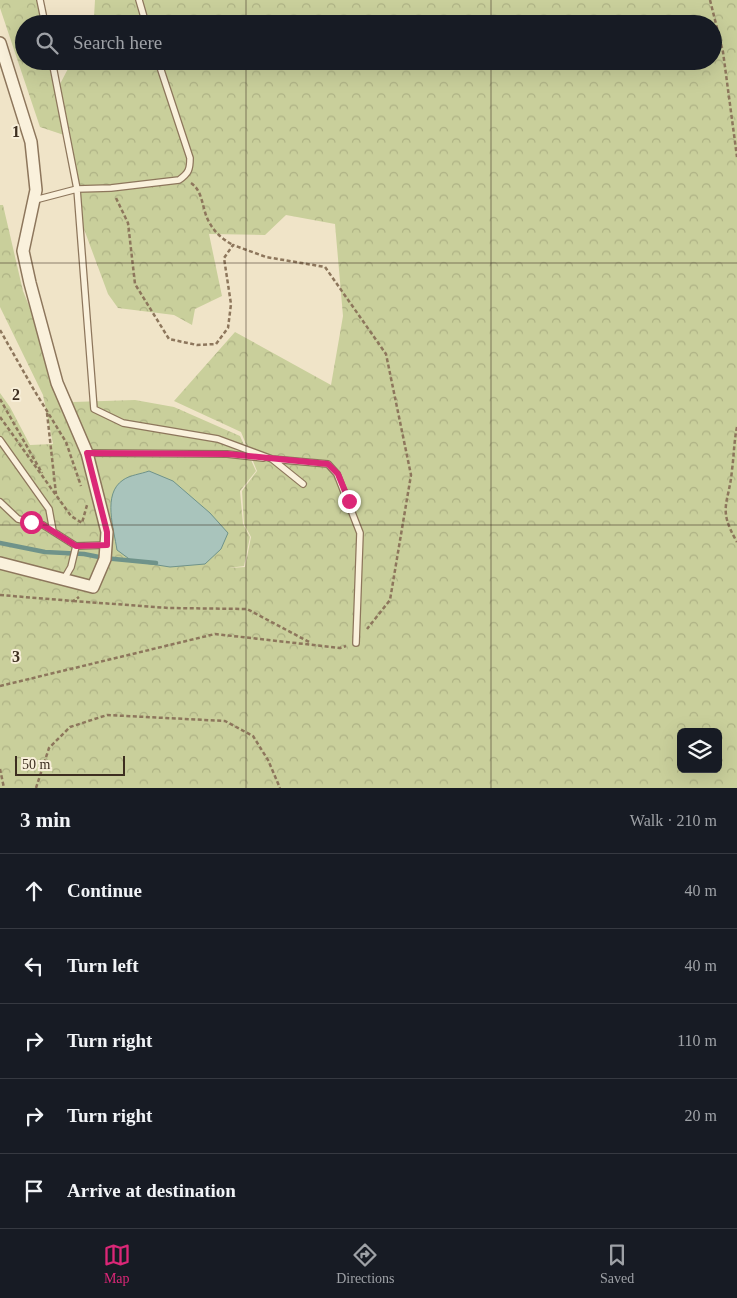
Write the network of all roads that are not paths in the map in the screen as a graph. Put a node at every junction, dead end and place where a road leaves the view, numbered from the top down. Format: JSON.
{"nodes":[{"id":1,"x":40,"y":0,"type":"edge"},
{"id":2,"x":139,"y":0,"type":"edge"},
{"id":3,"x":43,"y":15,"type":"edge"},
{"id":4,"x":143,"y":15,"type":"edge"},
{"id":5,"x":0,"y":43,"type":"edge"},
{"id":6,"x":54,"y":70,"type":"edge"},
{"id":7,"x":161,"y":70,"type":"edge"},
{"id":8,"x":77,"y":189,"type":"junction"},
{"id":9,"x":34,"y":200,"type":"junction"},
{"id":10,"x":0,"y":440,"type":"edge"},
{"id":11,"x":87,"y":453,"type":"junction"},
{"id":12,"x":272,"y":459,"type":"junction"},
{"id":13,"x":302,"y":484,"type":"dead end"},
{"id":14,"x":0,"y":502,"type":"edge"},
{"id":15,"x":53,"y":531,"type":"junction"},
{"id":16,"x":107,"y":545,"type":"junction"},
{"id":17,"x":76,"y":546,"type":"junction"},
{"id":18,"x":0,"y":563,"type":"edge"},
{"id":19,"x":64,"y":579,"type":"junction"},
{"id":20,"x":356,"y":643,"type":"dead end"}],
"edges":[{"from":1,"to":3,"type":"lane"},
{"from":2,"to":4,"type":"lane"},
{"from":5,"to":9,"type":"street"},
{"from":6,"to":8,"type":"lane"},
{"from":7,"to":8,"type":"lane"},
{"from":8,"to":9,"type":"lane"},
{"from":8,"to":12,"type":"lane"},
{"from":9,"to":11,"type":"street"},
{"from":10,"to":15,"type":"lane"},
{"from":11,"to":12,"type":"lane"},
{"from":11,"to":16,"type":"street"},
{"from":12,"to":13,"type":"lane"},
{"from":12,"to":20,"type":"lane"},
{"from":14,"to":15,"type":"lane"},
{"from":15,"to":17,"type":"lane"},
{"from":16,"to":17,"type":"lane"},
{"from":16,"to":19,"type":"street"},
{"from":17,"to":19,"type":"lane"},
{"from":18,"to":19,"type":"street"}]}
